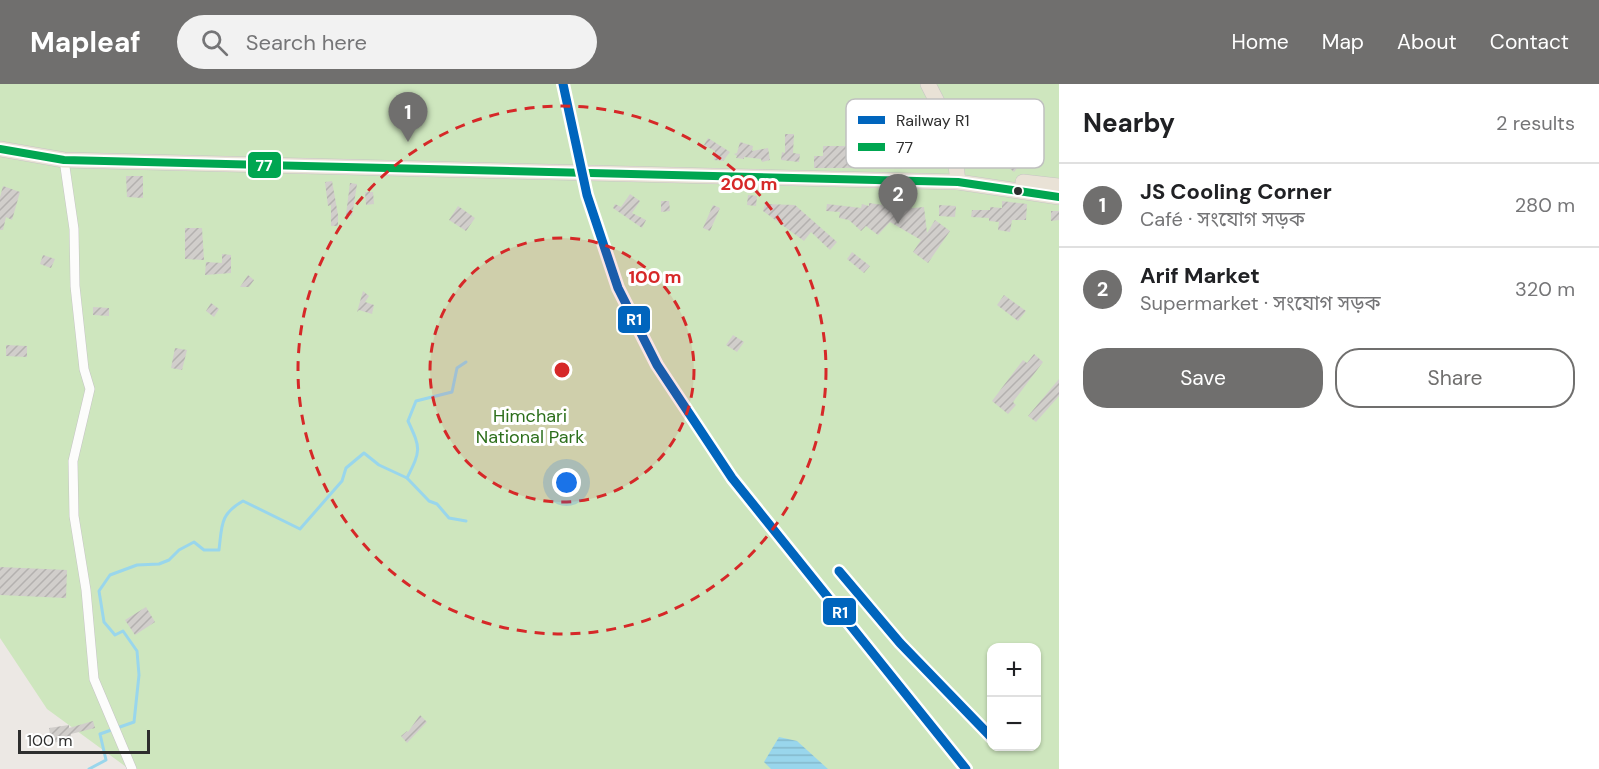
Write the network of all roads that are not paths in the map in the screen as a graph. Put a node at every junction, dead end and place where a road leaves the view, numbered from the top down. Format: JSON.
{"nodes":[{"id":1,"x":928,"y":84,"type":"edge"},
{"id":2,"x":936,"y":99,"type":"edge"},
{"id":3,"x":0,"y":149,"type":"edge"},
{"id":4,"x":64,"y":160,"type":"junction"},
{"id":5,"x":961,"y":168,"type":"edge"},
{"id":6,"x":964,"y":182,"type":"junction"},
{"id":7,"x":1059,"y":186,"type":"edge"},
{"id":8,"x":1059,"y":197,"type":"edge"},
{"id":9,"x":132,"y":769,"type":"edge"}],
"edges":[{"from":1,"to":2,"type":"highway"},
{"from":3,"to":4,"type":"highway"},
{"from":4,"to":6,"type":"highway"},
{"from":4,"to":9,"type":"street"},
{"from":5,"to":6,"type":"highway"},
{"from":6,"to":7,"type":"highway"},
{"from":6,"to":8,"type":"highway"}]}
